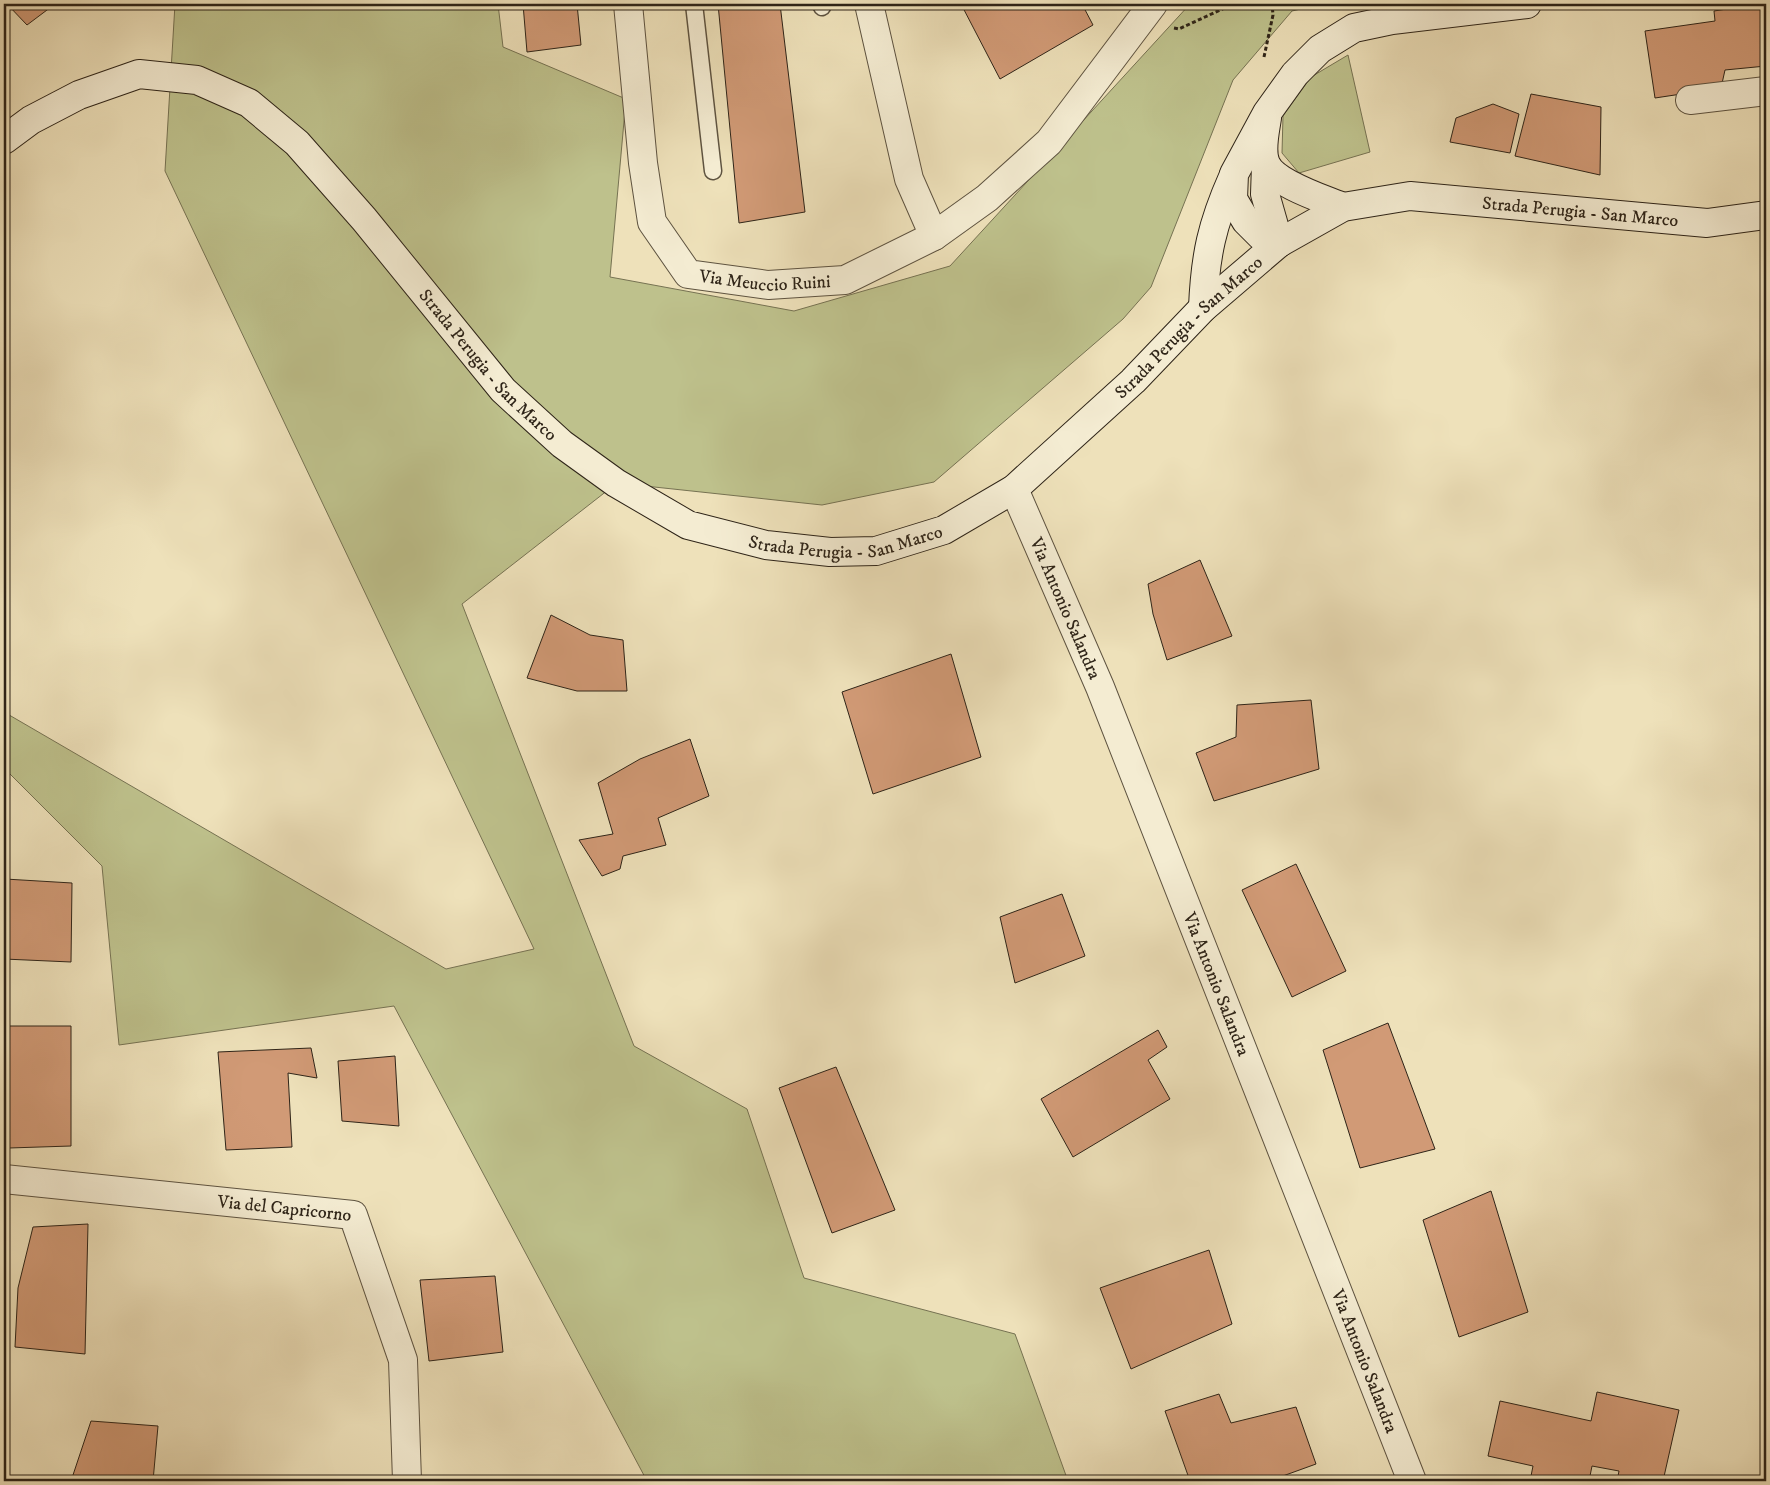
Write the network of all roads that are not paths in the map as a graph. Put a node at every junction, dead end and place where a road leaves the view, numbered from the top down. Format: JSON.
{"nodes":[{"id":1,"x":628,"y":4,"type":"edge"},
{"id":2,"x":694,"y":4,"type":"edge"},
{"id":3,"x":869,"y":4,"type":"edge"},
{"id":4,"x":1527,"y":4,"type":"edge"},
{"id":5,"x":1147,"y":11,"type":"edge"},
{"id":6,"x":1766,"y":91,"type":"edge"},
{"id":7,"x":1690,"y":100,"type":"dead end"},
{"id":8,"x":1267,"y":113,"type":"junction"},
{"id":9,"x":4,"y":140,"type":"edge"},
{"id":10,"x":1266,"y":165,"type":"junction"},
{"id":11,"x":713,"y":171,"type":"dead end"},
{"id":12,"x":1234,"y":174,"type":"junction"},
{"id":13,"x":1343,"y":207,"type":"junction"},
{"id":14,"x":1766,"y":215,"type":"edge"},
{"id":15,"x":934,"y":236,"type":"junction"},
{"id":16,"x":1279,"y":243,"type":"junction"},
{"id":17,"x":1203,"y":308,"type":"junction"},
{"id":18,"x":1014,"y":489,"type":"junction"},
{"id":19,"x":4,"y":1179,"type":"edge"},
{"id":20,"x":407,"y":1481,"type":"edge"},
{"id":21,"x":1412,"y":1481,"type":"edge"}],
"edges":[{"from":1,"to":15,"type":"street","name":"Via Meuccio Ruini"},
{"from":2,"to":11,"type":"lane"},
{"from":3,"to":15,"type":"street"},
{"from":4,"to":8,"type":"street"},
{"from":5,"to":15,"type":"street","name":"Via Meuccio Ruini"},
{"from":6,"to":7,"type":"street"},
{"from":8,"to":10,"type":"street"},
{"from":8,"to":12,"type":"street"},
{"from":9,"to":18,"type":"street","name":"Strada Perugia - San Marco"},
{"from":10,"to":13,"type":"street"},
{"from":10,"to":16,"type":"street"},
{"from":12,"to":16,"type":"street"},
{"from":12,"to":17,"type":"street"},
{"from":13,"to":14,"type":"street","name":"Strada Perugia - San Marco"},
{"from":13,"to":16,"type":"street","name":"Strada Perugia - San Marco"},
{"from":16,"to":17,"type":"street","name":"Strada Perugia - San Marco"},
{"from":17,"to":18,"type":"street","name":"Strada Perugia - San Marco"},
{"from":18,"to":21,"type":"street","name":"Via Antonio Salandra"},
{"from":19,"to":20,"type":"street","name":"Via del Capricorno"}]}
